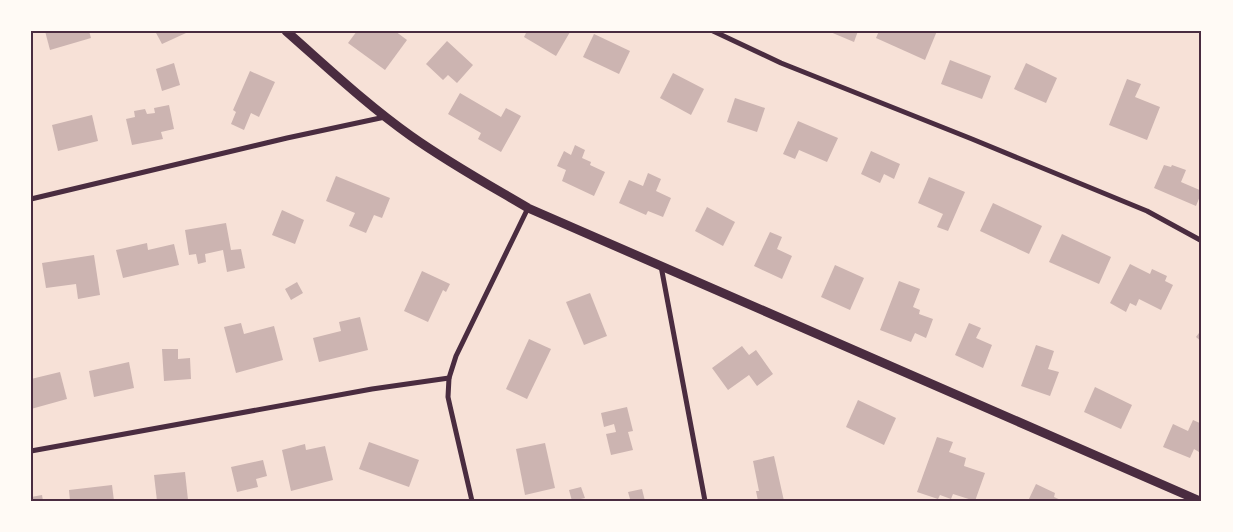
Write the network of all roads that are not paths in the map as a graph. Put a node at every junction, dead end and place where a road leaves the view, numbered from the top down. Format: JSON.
{"nodes":[{"id":1,"x":286,"y":31,"type":"edge"},
{"id":2,"x":713,"y":31,"type":"edge"},
{"id":3,"x":385,"y":117,"type":"junction"},
{"id":4,"x":31,"y":199,"type":"edge"},
{"id":5,"x":528,"y":208,"type":"junction"},
{"id":6,"x":1202,"y":241,"type":"edge"},
{"id":7,"x":661,"y":266,"type":"junction"},
{"id":8,"x":449,"y":378,"type":"junction"},
{"id":9,"x":31,"y":451,"type":"edge"},
{"id":10,"x":472,"y":501,"type":"edge"},
{"id":11,"x":705,"y":501,"type":"edge"},
{"id":12,"x":1200,"y":501,"type":"edge"}],
"edges":[{"from":1,"to":3,"type":"street"},
{"from":2,"to":6,"type":"street"},
{"from":3,"to":4,"type":"street"},
{"from":3,"to":5,"type":"street"},
{"from":5,"to":7,"type":"street"},
{"from":5,"to":8,"type":"street"},
{"from":7,"to":11,"type":"street"},
{"from":7,"to":12,"type":"street"},
{"from":8,"to":9,"type":"street"},
{"from":8,"to":10,"type":"street"}]}
